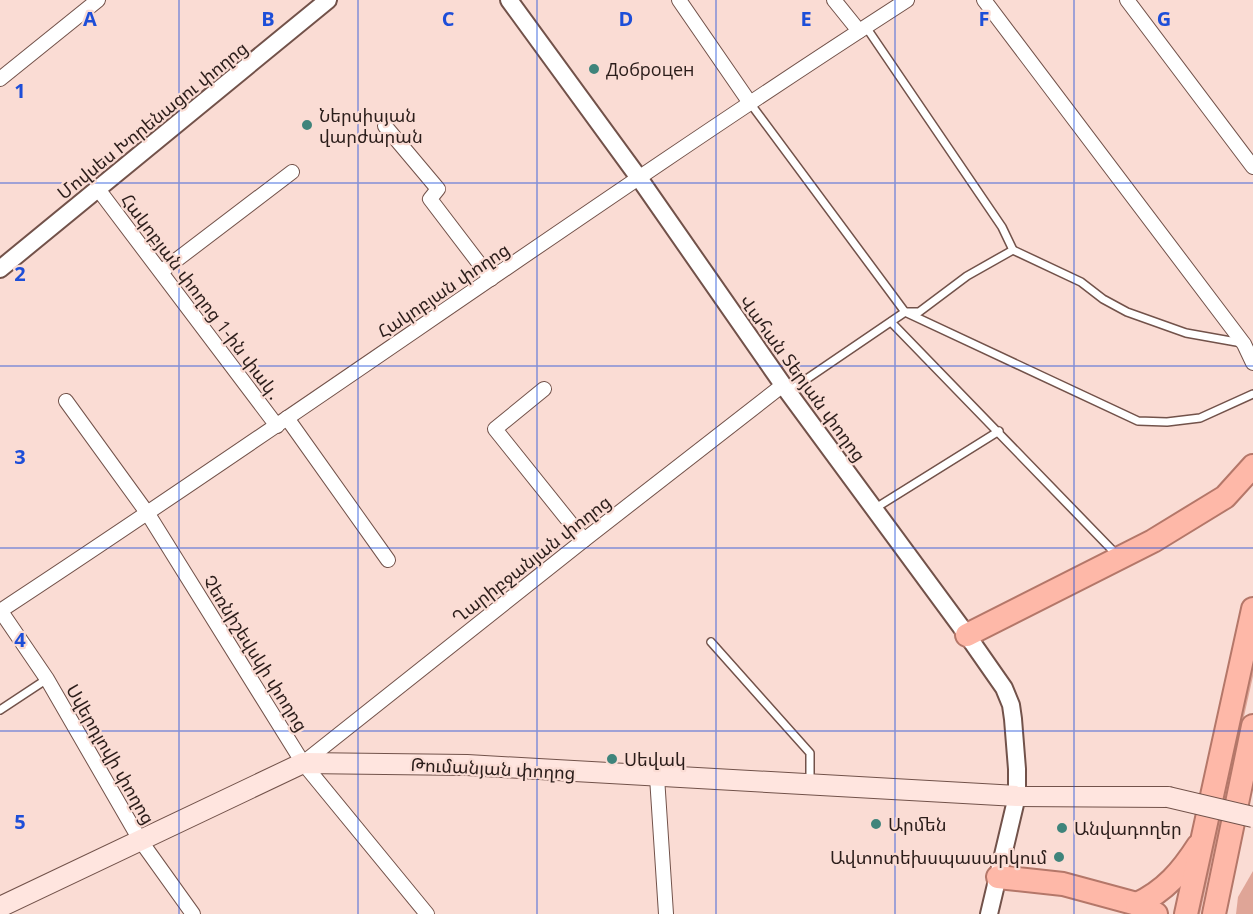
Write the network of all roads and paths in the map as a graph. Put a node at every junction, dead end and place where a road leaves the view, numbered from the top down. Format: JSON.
{"nodes":[{"id":1,"x":98,"y":0,"type":"edge"},
{"id":2,"x":328,"y":0,"type":"edge"},
{"id":3,"x":509,"y":0,"type":"edge"},
{"id":4,"x":680,"y":0,"type":"edge"},
{"id":5,"x":834,"y":0,"type":"edge"},
{"id":6,"x":907,"y":0,"type":"edge"},
{"id":7,"x":984,"y":0,"type":"edge"},
{"id":8,"x":1127,"y":0,"type":"edge"},
{"id":9,"x":862,"y":29,"type":"junction"},
{"id":10,"x":0,"y":79,"type":"edge"},
{"id":11,"x":750,"y":103,"type":"junction"},
{"id":12,"x":385,"y":126,"type":"dead end"},
{"id":13,"x":1253,"y":167,"type":"edge"},
{"id":14,"x":292,"y":172,"type":"dead end"},
{"id":15,"x":639,"y":178,"type":"junction"},
{"id":16,"x":98,"y":189,"type":"junction"},
{"id":17,"x":1013,"y":250,"type":"junction"},
{"id":18,"x":0,"y":269,"type":"edge"},
{"id":19,"x":162,"y":271,"type":"junction"},
{"id":20,"x":491,"y":279,"type":"junction"},
{"id":21,"x":905,"y":312,"type":"junction"},
{"id":22,"x":891,"y":322,"type":"junction"},
{"id":23,"x":1245,"y":344,"type":"junction"},
{"id":24,"x":1253,"y":363,"type":"edge"},
{"id":25,"x":785,"y":389,"type":"junction"},
{"id":26,"x":544,"y":390,"type":"dead end"},
{"id":27,"x":1253,"y":394,"type":"edge"},
{"id":28,"x":66,"y":401,"type":"dead end"},
{"id":29,"x":282,"y":422,"type":"junction"},
{"id":30,"x":999,"y":431,"type":"junction"},
{"id":31,"x":1253,"y":466,"type":"edge"},
{"id":32,"x":874,"y":509,"type":"junction"},
{"id":33,"x":148,"y":514,"type":"junction"},
{"id":34,"x":584,"y":540,"type":"junction"},
{"id":35,"x":1120,"y":558,"type":"junction"},
{"id":36,"x":388,"y":560,"type":"dead end"},
{"id":37,"x":0,"y":610,"type":"edge"},
{"id":38,"x":1252,"y":614,"type":"edge"},
{"id":39,"x":967,"y":635,"type":"junction"},
{"id":40,"x":711,"y":642,"type":"dead end"},
{"id":41,"x":46,"y":680,"type":"junction"},
{"id":42,"x":0,"y":710,"type":"edge"},
{"id":43,"x":1252,"y":735,"type":"edge"},
{"id":44,"x":303,"y":763,"type":"junction"},
{"id":45,"x":657,"y":777,"type":"junction"},
{"id":46,"x":810,"y":784,"type":"junction"},
{"id":47,"x":1017,"y":796,"type":"junction"},
{"id":48,"x":1253,"y":817,"type":"edge"},
{"id":49,"x":140,"y":840,"type":"junction"},
{"id":50,"x":1203,"y":840,"type":"junction"},
{"id":51,"x":998,"y":877,"type":"junction"},
{"id":52,"x":0,"y":907,"type":"edge"},
{"id":53,"x":1147,"y":909,"type":"edge"},
{"id":54,"x":1214,"y":913,"type":"edge"},
{"id":55,"x":193,"y":914,"type":"edge"},
{"id":56,"x":427,"y":914,"type":"edge"},
{"id":57,"x":666,"y":914,"type":"edge"},
{"id":58,"x":989,"y":914,"type":"edge"},
{"id":59,"x":1186,"y":914,"type":"edge"}],
"edges":[{"from":1,"to":10,"type":"street"},
{"from":2,"to":16,"type":"street","name":"Մովսես Խորենացու փողոց"},
{"from":3,"to":15,"type":"street","name":"Վահան Տերյան փողոց"},
{"from":4,"to":11,"type":"street"},
{"from":5,"to":9,"type":"street"},
{"from":6,"to":9,"type":"street","name":"Հակոբյան փողոց"},
{"from":7,"to":23,"type":"street"},
{"from":8,"to":13,"type":"street"},
{"from":9,"to":11,"type":"street","name":"Հակոբյան փողոց"},
{"from":9,"to":17,"type":"lane"},
{"from":11,"to":15,"type":"street","name":"Հակոբյան փողոց"},
{"from":11,"to":21,"type":"lane"},
{"from":12,"to":20,"type":"street"},
{"from":14,"to":19,"type":"street"},
{"from":15,"to":20,"type":"street","name":"Հակոբյան փողոց"},
{"from":15,"to":25,"type":"street","name":"Վահան Տերյան փողոց"},
{"from":16,"to":18,"type":"street","name":"Մովսես Խորենացու փողոց"},
{"from":16,"to":19,"type":"street","name":"Հակոբյան փողոց 1-ին փակ․"},
{"from":17,"to":21,"type":"lane"},
{"from":17,"to":23,"type":"lane"},
{"from":19,"to":29,"type":"street","name":"Հակոբյան փողոց 1-ին փակ․"},
{"from":20,"to":29,"type":"street","name":"Հակոբյան փողոց"},
{"from":21,"to":22,"type":"lane"},
{"from":21,"to":27,"type":"lane"},
{"from":22,"to":25,"type":"lane"},
{"from":22,"to":30,"type":"lane"},
{"from":23,"to":24,"type":"street"},
{"from":25,"to":32,"type":"street","name":"Վահան Տերյան փողոց"},
{"from":25,"to":34,"type":"street","name":"Ղարիբջանյան փողոց"},
{"from":26,"to":34,"type":"street"},
{"from":28,"to":33,"type":"street","name":"Չեռնիշեվսկի փողոց"},
{"from":29,"to":33,"type":"street","name":"Հակոբյան փողոց"},
{"from":29,"to":36,"type":"street","name":"Հակոբյան փողոց 1-ին փակ․"},
{"from":30,"to":32,"type":"lane"},
{"from":30,"to":35,"type":"lane"},
{"from":31,"to":35,"type":"highway"},
{"from":32,"to":39,"type":"street","name":"Վահան Տերյան փողոց"},
{"from":33,"to":37,"type":"street","name":"Հակոբյան փողոց"},
{"from":33,"to":44,"type":"street","name":"Չեռնիշեվսկի փողոց"},
{"from":34,"to":44,"type":"street","name":"Ղարիբջանյան փողոց"},
{"from":35,"to":39,"type":"highway"},
{"from":37,"to":41,"type":"street","name":"Սվերդլովի փողոց"},
{"from":38,"to":50,"type":"highway"},
{"from":39,"to":47,"type":"street","name":"Վահան Տերյան փողոց"},
{"from":40,"to":46,"type":"lane"},
{"from":41,"to":42,"type":"lane"},
{"from":41,"to":49,"type":"street","name":"Սվերդլովի փողոց"},
{"from":43,"to":54,"type":"highway"},
{"from":44,"to":45,"type":"main road","name":"Թումանյան փողոց"},
{"from":44,"to":49,"type":"main road","name":"Թումանյան փողոց"},
{"from":44,"to":56,"type":"street","name":"Չեռնիշեվսկի փողոց"},
{"from":45,"to":46,"type":"main road","name":"Թումանյան փողոց"},
{"from":45,"to":57,"type":"street"},
{"from":46,"to":47,"type":"main road","name":"Թումանյան փողոց"},
{"from":47,"to":48,"type":"main road","name":"Թումանյան փողոց","bridge":true},
{"from":47,"to":51,"type":"street","name":"Վահան Տերյան փողոց"},
{"from":49,"to":52,"type":"main road","name":"Թումանյան փողոց"},
{"from":49,"to":55,"type":"street","name":"Սվերդլովի փողոց"},
{"from":50,"to":53,"type":"highway"},
{"from":50,"to":59,"type":"highway"},
{"from":51,"to":53,"type":"highway"},
{"from":51,"to":58,"type":"street","name":"Վահան Տերյան փողոց"}]}
